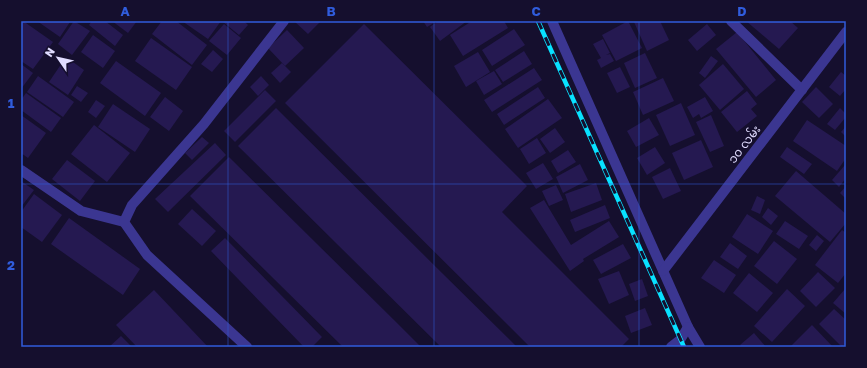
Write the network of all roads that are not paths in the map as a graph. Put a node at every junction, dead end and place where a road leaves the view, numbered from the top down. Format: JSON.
{"nodes":[{"id":1,"x":284,"y":21,"type":"edge"},
{"id":2,"x":552,"y":21,"type":"edge"},
{"id":3,"x":731,"y":21,"type":"edge"},
{"id":4,"x":846,"y":32,"type":"edge"},
{"id":5,"x":802,"y":90,"type":"junction"},
{"id":6,"x":21,"y":170,"type":"edge"},
{"id":7,"x":124,"y":222,"type":"junction"},
{"id":8,"x":663,"y":271,"type":"junction"},
{"id":9,"x":688,"y":327,"type":"junction"},
{"id":10,"x":247,"y":347,"type":"edge"},
{"id":11,"x":671,"y":347,"type":"edge"},
{"id":12,"x":700,"y":347,"type":"edge"}],
"edges":[{"from":1,"to":7,"type":"street"},
{"from":2,"to":8,"type":"street"},
{"from":3,"to":5,"type":"street"},
{"from":4,"to":5,"type":"street","name":"၁၀ လမ်း"},
{"from":5,"to":8,"type":"street","name":"၁၀ လမ်း"},
{"from":6,"to":7,"type":"street"},
{"from":7,"to":10,"type":"street"},
{"from":8,"to":9,"type":"street"},
{"from":9,"to":11,"type":"street"},
{"from":9,"to":12,"type":"street"}]}
